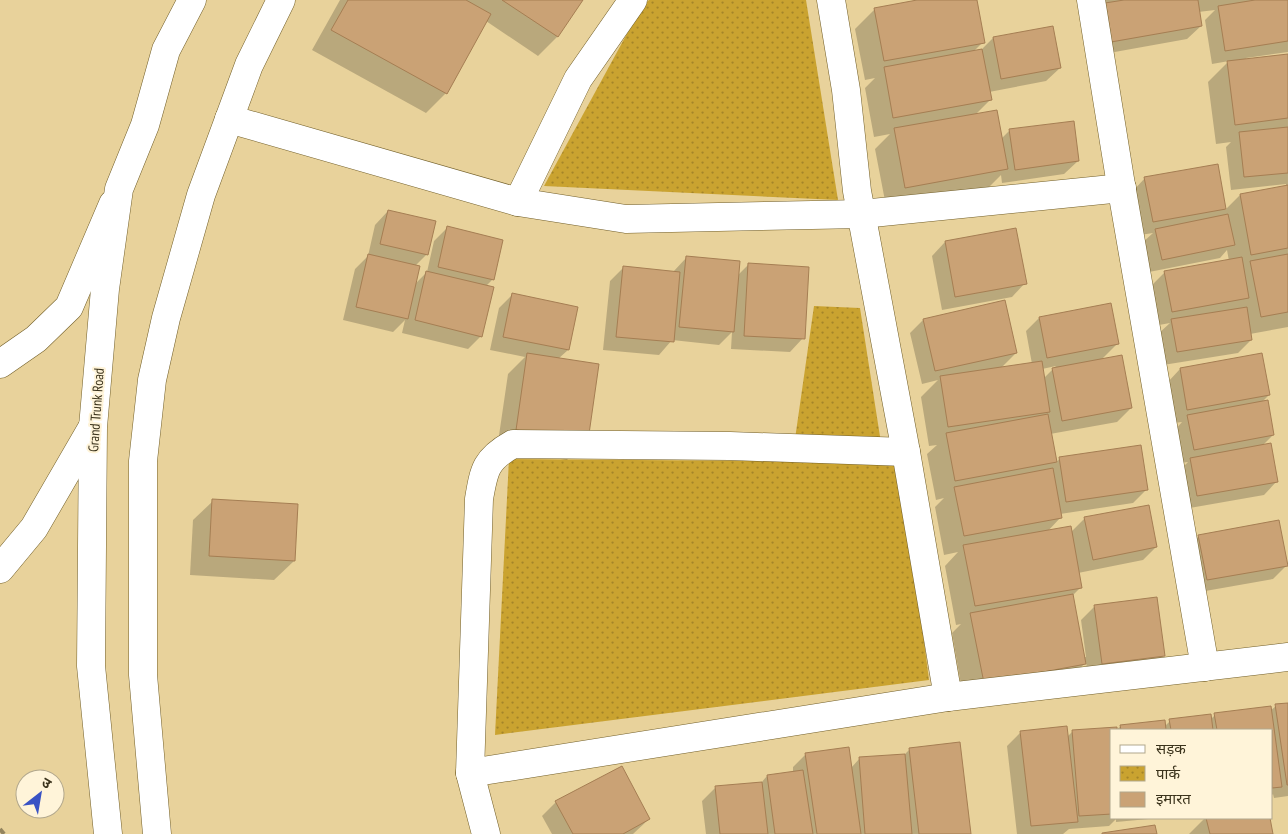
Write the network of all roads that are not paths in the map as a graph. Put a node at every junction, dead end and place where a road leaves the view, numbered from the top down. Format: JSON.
{"nodes":[{"id":1,"x":192,"y":0,"type":"edge"},
{"id":2,"x":281,"y":0,"type":"edge"},
{"id":3,"x":633,"y":0,"type":"edge"},
{"id":4,"x":831,"y":0,"type":"edge"},
{"id":5,"x":1091,"y":0,"type":"edge"},
{"id":6,"x":229,"y":119,"type":"junction"},
{"id":7,"x":1122,"y":188,"type":"junction"},
{"id":8,"x":119,"y":189,"type":"junction"},
{"id":9,"x":518,"y":202,"type":"junction"},
{"id":10,"x":862,"y":214,"type":"junction"},
{"id":11,"x":0,"y":364,"type":"edge"},
{"id":12,"x":93,"y":427,"type":"junction"},
{"id":13,"x":906,"y":452,"type":"junction"},
{"id":14,"x":0,"y":569,"type":"edge"},
{"id":15,"x":1288,"y":657,"type":"edge"},
{"id":16,"x":1205,"y":666,"type":"junction"},
{"id":17,"x":948,"y":697,"type":"junction"},
{"id":18,"x":470,"y":773,"type":"junction"},
{"id":19,"x":108,"y":834,"type":"edge"},
{"id":20,"x":157,"y":834,"type":"edge"},
{"id":21,"x":486,"y":834,"type":"edge"}],
"edges":[{"from":1,"to":8,"type":"main road","name":"Grand Trunk Road"},
{"from":2,"to":6,"type":"main road"},
{"from":3,"to":9,"type":"main road"},
{"from":4,"to":10,"type":"main road"},
{"from":5,"to":7,"type":"main road"},
{"from":6,"to":9,"type":"main road"},
{"from":6,"to":20,"type":"main road"},
{"from":7,"to":10,"type":"main road"},
{"from":7,"to":16,"type":"main road"},
{"from":8,"to":11,"type":"main road"},
{"from":8,"to":12,"type":"main road","name":"Grand Trunk Road"},
{"from":9,"to":10,"type":"main road"},
{"from":10,"to":13,"type":"main road"},
{"from":12,"to":14,"type":"main road"},
{"from":12,"to":19,"type":"main road","name":"Grand Trunk Road"},
{"from":13,"to":17,"type":"main road"},
{"from":13,"to":18,"type":"main road"},
{"from":15,"to":16,"type":"main road"},
{"from":16,"to":17,"type":"main road"},
{"from":17,"to":18,"type":"main road"},
{"from":18,"to":21,"type":"main road"}]}
